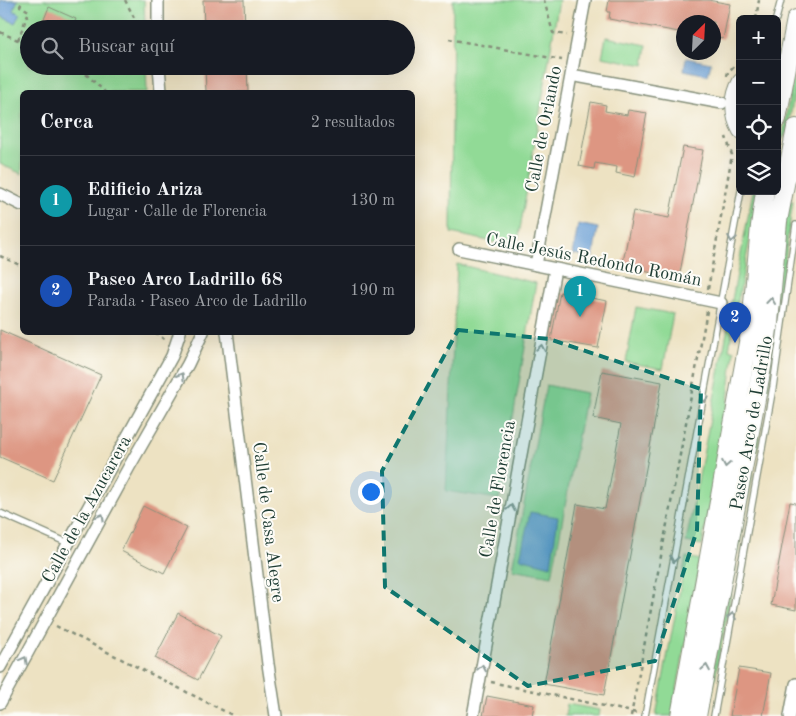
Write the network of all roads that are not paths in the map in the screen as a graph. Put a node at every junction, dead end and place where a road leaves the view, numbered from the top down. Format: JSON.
{"nodes":[{"id":1,"x":158,"y":0,"type":"edge"},
{"id":2,"x":585,"y":0,"type":"edge"},
{"id":3,"x":781,"y":0,"type":"edge"},
{"id":4,"x":777,"y":15,"type":"edge"},
{"id":5,"x":796,"y":19,"type":"edge"},
{"id":6,"x":158,"y":20,"type":"edge"},
{"id":7,"x":787,"y":58,"type":"edge"},
{"id":8,"x":160,"y":75,"type":"edge"},
{"id":9,"x":571,"y":75,"type":"junction"},
{"id":10,"x":733,"y":80,"type":"edge"},
{"id":11,"x":162,"y":90,"type":"edge"},
{"id":12,"x":728,"y":100,"type":"junction"},
{"id":13,"x":779,"y":105,"type":"edge"},
{"id":14,"x":736,"y":120,"type":"edge"},
{"id":15,"x":796,"y":128,"type":"edge"},
{"id":16,"x":788,"y":155,"type":"edge"},
{"id":17,"x":0,"y":194,"type":"edge"},
{"id":18,"x":740,"y":195,"type":"edge"},
{"id":19,"x":764,"y":195,"type":"edge"},
{"id":20,"x":20,"y":204,"type":"edge"},
{"id":21,"x":796,"y":225,"type":"edge"},
{"id":22,"x":459,"y":249,"type":"dead end"},
{"id":23,"x":536,"y":265,"type":"junction"},
{"id":24,"x":555,"y":269,"type":"junction"},
{"id":25,"x":722,"y":303,"type":"junction"},
{"id":26,"x":179,"y":335,"type":"edge"},
{"id":27,"x":202,"y":335,"type":"edge"},
{"id":28,"x":228,"y":335,"type":"edge"},
{"id":29,"x":0,"y":513,"type":"edge"},
{"id":30,"x":68,"y":543,"type":"junction"},
{"id":31,"x":0,"y":667,"type":"edge"},
{"id":32,"x":796,"y":684,"type":"edge"},
{"id":33,"x":0,"y":702,"type":"edge"},
{"id":34,"x":645,"y":715,"type":"edge"},
{"id":35,"x":276,"y":716,"type":"edge"},
{"id":36,"x":473,"y":716,"type":"edge"},
{"id":37,"x":680,"y":716,"type":"edge"},
{"id":38,"x":697,"y":716,"type":"edge"},
{"id":39,"x":714,"y":716,"type":"edge"},
{"id":40,"x":790,"y":716,"type":"edge"}],
"edges":[{"from":1,"to":6,"type":"street"},
{"from":2,"to":9,"type":"street","name":"Calle de Orlando"},
{"from":3,"to":4,"type":"lane"},
{"from":5,"to":7,"type":"main road"},
{"from":7,"to":13,"type":"main road"},
{"from":8,"to":11,"type":"street"},
{"from":9,"to":12,"type":"street"},
{"from":9,"to":23,"type":"street","name":"Calle de Orlando"},
{"from":10,"to":12,"type":"street"},
{"from":12,"to":14,"type":"street"},
{"from":15,"to":16,"type":"main road","name":"Paseo Arco de Ladrillo"},
{"from":38,"to":16,"type":"main road","name":"Paseo Arco de Ladrillo","one_way":true},
{"from":17,"to":20,"type":"street"},
{"from":18,"to":25,"type":"lane","one_way":true},
{"from":19,"to":37,"type":"main road","name":"Paseo Arco de Ladrillo","one_way":true},
{"from":39,"to":21,"type":"lane","name":"Paseo Arco de Ladrillo","one_way":true},
{"from":22,"to":23,"type":"street","name":"Calle Jesús Redondo Román"},
{"from":23,"to":24,"type":"street","name":"Calle Jesús Redondo Román"},
{"from":24,"to":25,"type":"street","name":"Calle Jesús Redondo Román"},
{"from":36,"to":24,"type":"street","name":"Calle de Florencia","one_way":true},
{"from":25,"to":34,"type":"lane","one_way":true},
{"from":26,"to":30,"type":"street","name":"Calle de la Azucarera"},
{"from":33,"to":27,"type":"street","name":"Calle de la Azucarera","one_way":true},
{"from":28,"to":35,"type":"street","name":"Calle de Casa Alegre"},
{"from":29,"to":30,"type":"lane"},
{"from":30,"to":31,"type":"street","name":"Calle de la Azucarera"},
{"from":32,"to":40,"type":"street"}]}
